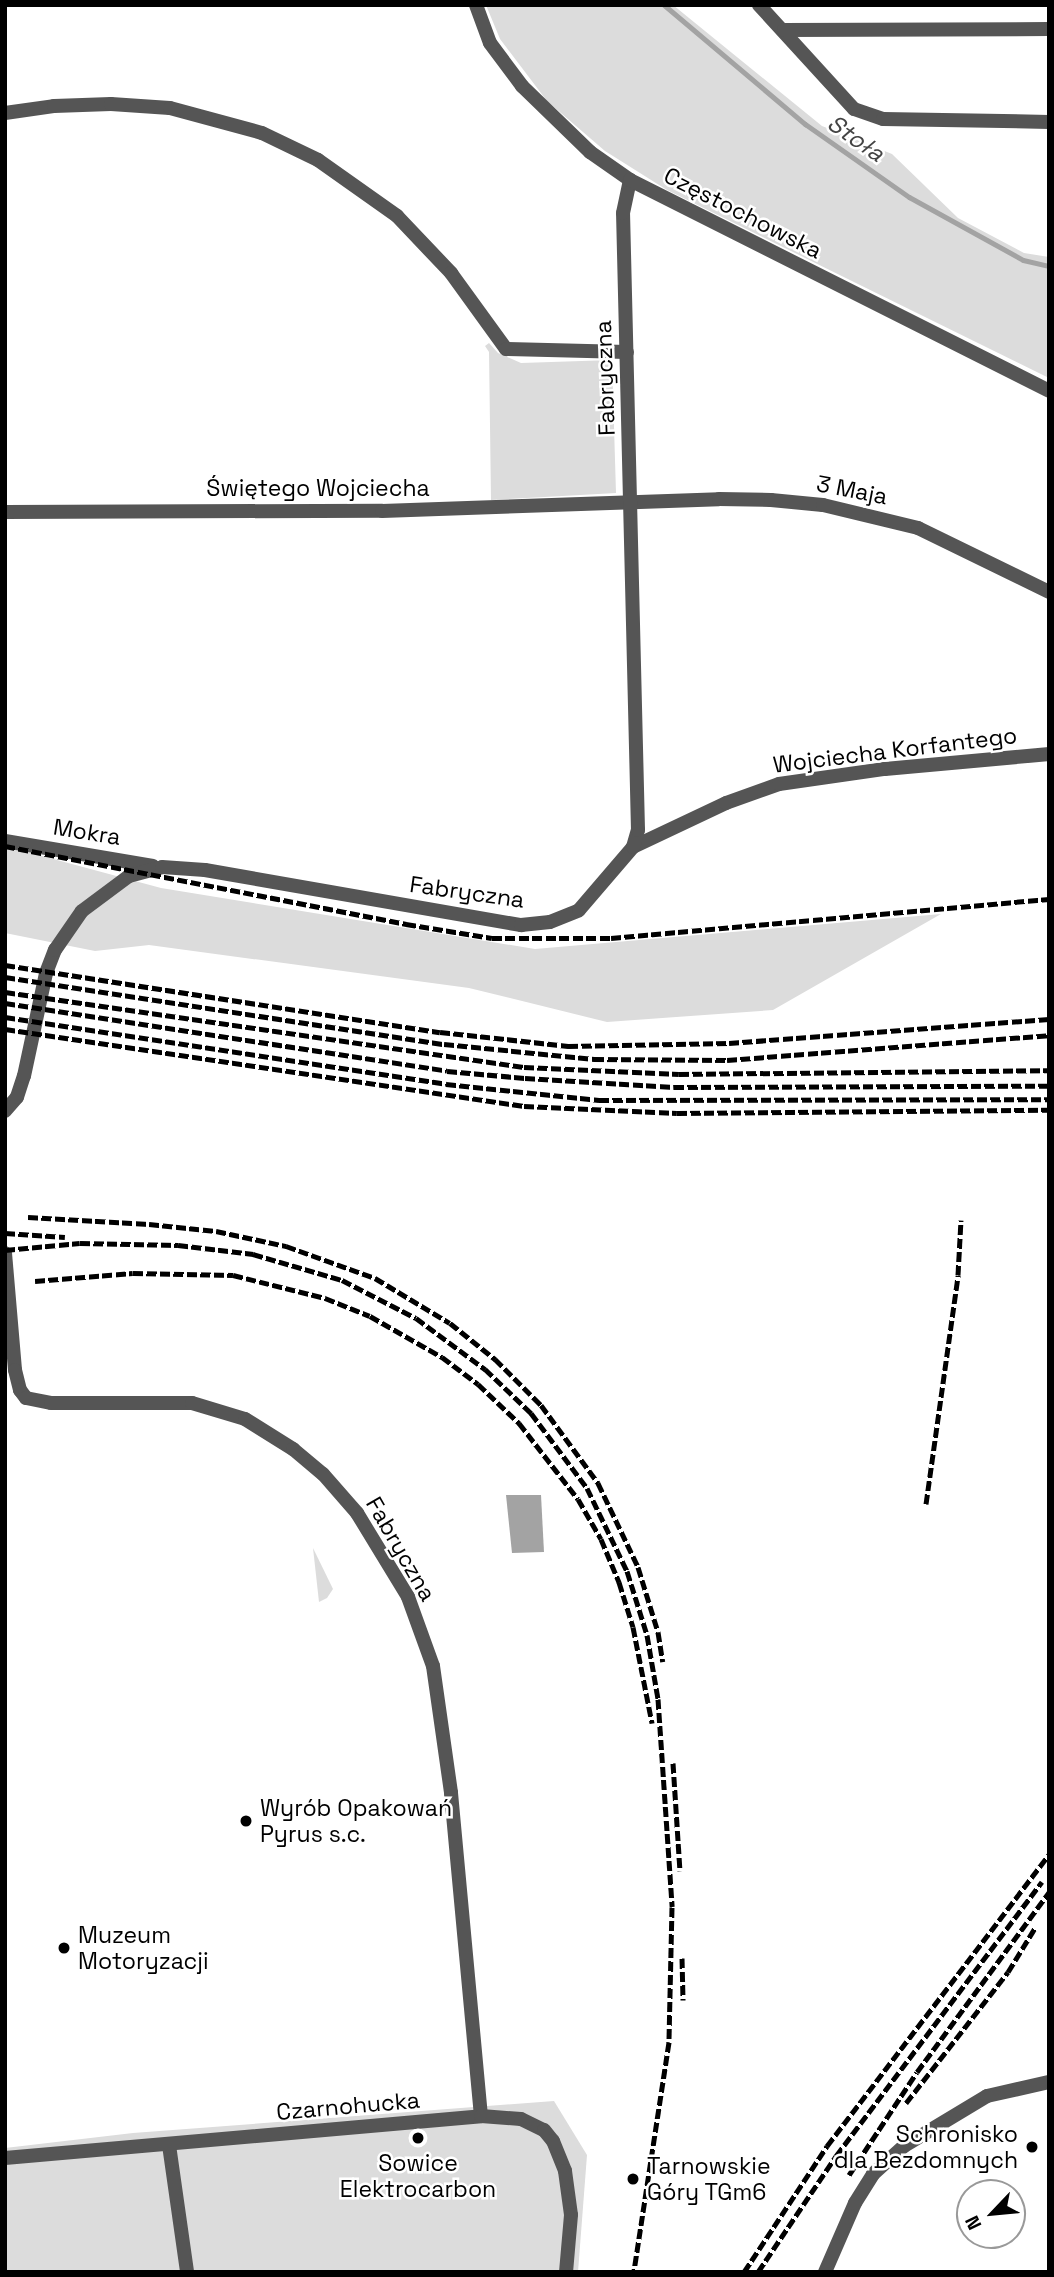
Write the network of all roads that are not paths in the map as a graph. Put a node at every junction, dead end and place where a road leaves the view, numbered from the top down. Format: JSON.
{"nodes":[{"id":1,"x":476,"y":5,"type":"edge"},
{"id":2,"x":759,"y":5,"type":"edge"},
{"id":3,"x":1049,"y":29,"type":"edge"},
{"id":4,"x":784,"y":30,"type":"junction"},
{"id":5,"x":5,"y":113,"type":"edge"},
{"id":6,"x":1049,"y":122,"type":"edge"},
{"id":7,"x":629,"y":180,"type":"junction"},
{"id":8,"x":627,"y":352,"type":"junction"},
{"id":9,"x":1049,"y":391,"type":"edge"},
{"id":10,"x":632,"y":502,"type":"junction"},
{"id":11,"x":5,"y":512,"type":"edge"},
{"id":12,"x":1049,"y":592,"type":"edge"},
{"id":13,"x":1049,"y":754,"type":"edge"},
{"id":14,"x":5,"y":841,"type":"edge"},
{"id":15,"x":633,"y":847,"type":"junction"},
{"id":16,"x":162,"y":867,"type":"junction"},
{"id":17,"x":5,"y":1111,"type":"edge"},
{"id":18,"x":5,"y":1253,"type":"edge"},
{"id":19,"x":1049,"y":2082,"type":"edge"},
{"id":20,"x":481,"y":2116,"type":"junction"},
{"id":21,"x":169,"y":2145,"type":"junction"},
{"id":22,"x":5,"y":2158,"type":"edge"},
{"id":23,"x":187,"y":2272,"type":"edge"},
{"id":24,"x":566,"y":2272,"type":"edge"},
{"id":25,"x":825,"y":2272,"type":"edge"}],
"edges":[{"from":1,"to":7,"type":"street","name":"Częstochowska"},
{"from":2,"to":4,"type":"street"},
{"from":3,"to":4,"type":"street"},
{"from":4,"to":6,"type":"street"},
{"from":5,"to":8,"type":"street"},
{"from":7,"to":8,"type":"street","name":"Fabryczna"},
{"from":7,"to":9,"type":"street","name":"Częstochowska"},
{"from":8,"to":10,"type":"street","name":"Fabryczna"},
{"from":10,"to":11,"type":"street","name":"Świętego Wojciecha"},
{"from":10,"to":12,"type":"street","name":"3 Maja"},
{"from":10,"to":15,"type":"street","name":"Fabryczna"},
{"from":13,"to":15,"type":"street","name":"Wojciecha Korfantego"},
{"from":14,"to":16,"type":"street","name":"Mokra"},
{"from":15,"to":16,"type":"street","name":"Fabryczna"},
{"from":16,"to":17,"type":"street","name":"Fabryczna"},
{"from":18,"to":20,"type":"street","name":"Fabryczna"},
{"from":19,"to":25,"type":"street"},
{"from":20,"to":21,"type":"street","name":"Czarnohucka"},
{"from":20,"to":24,"type":"street","name":"Czarnohucka"},
{"from":21,"to":22,"type":"street","name":"Czarnohucka"},
{"from":21,"to":23,"type":"street"}]}
